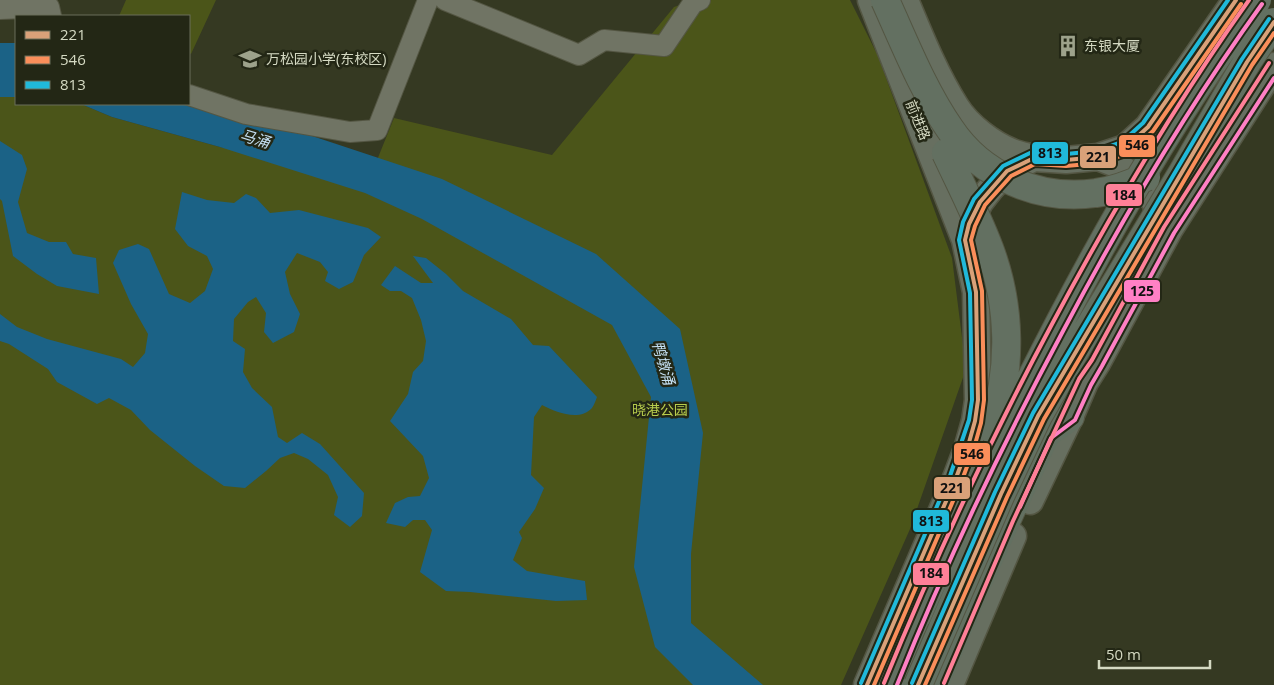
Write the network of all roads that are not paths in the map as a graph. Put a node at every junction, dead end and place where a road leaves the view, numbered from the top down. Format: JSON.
{"nodes":[{"id":1,"x":428,"y":0,"type":"edge"},
{"id":2,"x":445,"y":0,"type":"edge"},
{"id":3,"x":700,"y":0,"type":"edge"},
{"id":4,"x":871,"y":0,"type":"edge"},
{"id":5,"x":885,"y":0,"type":"edge"},
{"id":6,"x":905,"y":0,"type":"edge"},
{"id":7,"x":1236,"y":0,"type":"edge"},
{"id":8,"x":1257,"y":0,"type":"edge"},
{"id":9,"x":0,"y":9,"type":"edge"},
{"id":10,"x":50,"y":12,"type":"edge"},
{"id":11,"x":1274,"y":12,"type":"edge"},
{"id":12,"x":1274,"y":22,"type":"edge"},
{"id":13,"x":1217,"y":27,"type":"junction"},
{"id":14,"x":1247,"y":62,"type":"junction"},
{"id":15,"x":1274,"y":66,"type":"edge"},
{"id":16,"x":190,"y":95,"type":"edge"},
{"id":17,"x":1098,"y":157,"type":"junction"},
{"id":18,"x":1034,"y":158,"type":"junction"},
{"id":19,"x":965,"y":240,"type":"junction"},
{"id":20,"x":1158,"y":250,"type":"junction"},
{"id":21,"x":976,"y":292,"type":"junction"},
{"id":22,"x":1085,"y":382,"type":"junction"},
{"id":23,"x":1070,"y":417,"type":"junction"},
{"id":24,"x":932,"y":581,"type":"junction"},
{"id":25,"x":867,"y":685,"type":"edge"},
{"id":26,"x":890,"y":685,"type":"edge"},
{"id":27,"x":918,"y":685,"type":"edge"},
{"id":28,"x":934,"y":685,"type":"edge"},
{"id":29,"x":950,"y":685,"type":"edge"}],
"edges":[{"from":1,"to":16,"type":"street"},
{"from":2,"to":3,"type":"street"},
{"from":4,"to":19,"type":"main road","name":"前进路"},
{"from":5,"to":14,"type":"highway","bridge":true},
{"from":5,"to":24,"type":"highway","bridge":true},
{"from":6,"to":18,"type":"main road"},
{"from":7,"to":13,"type":"main road"},
{"from":8,"to":24,"type":"highway","bridge":true},
{"from":9,"to":10,"type":"street"},
{"from":11,"to":13,"type":"street"},
{"from":12,"to":14,"type":"highway","bridge":true},
{"from":13,"to":17,"type":"main road"},
{"from":14,"to":27,"type":"highway","bridge":true},
{"from":15,"to":20,"type":"main road"},
{"from":17,"to":18,"type":"main road"},
{"from":17,"to":20,"type":"main road"},
{"from":18,"to":19,"type":"main road"},
{"from":19,"to":21,"type":"main road","name":"前进路"},
{"from":20,"to":22,"type":"main road"},
{"from":21,"to":22,"type":"main road"},
{"from":21,"to":25,"type":"main road"},
{"from":22,"to":23,"type":"main road"},
{"from":23,"to":28,"type":"highway"},
{"from":23,"to":29,"type":"main road"},
{"from":24,"to":26,"type":"highway","bridge":true}]}
